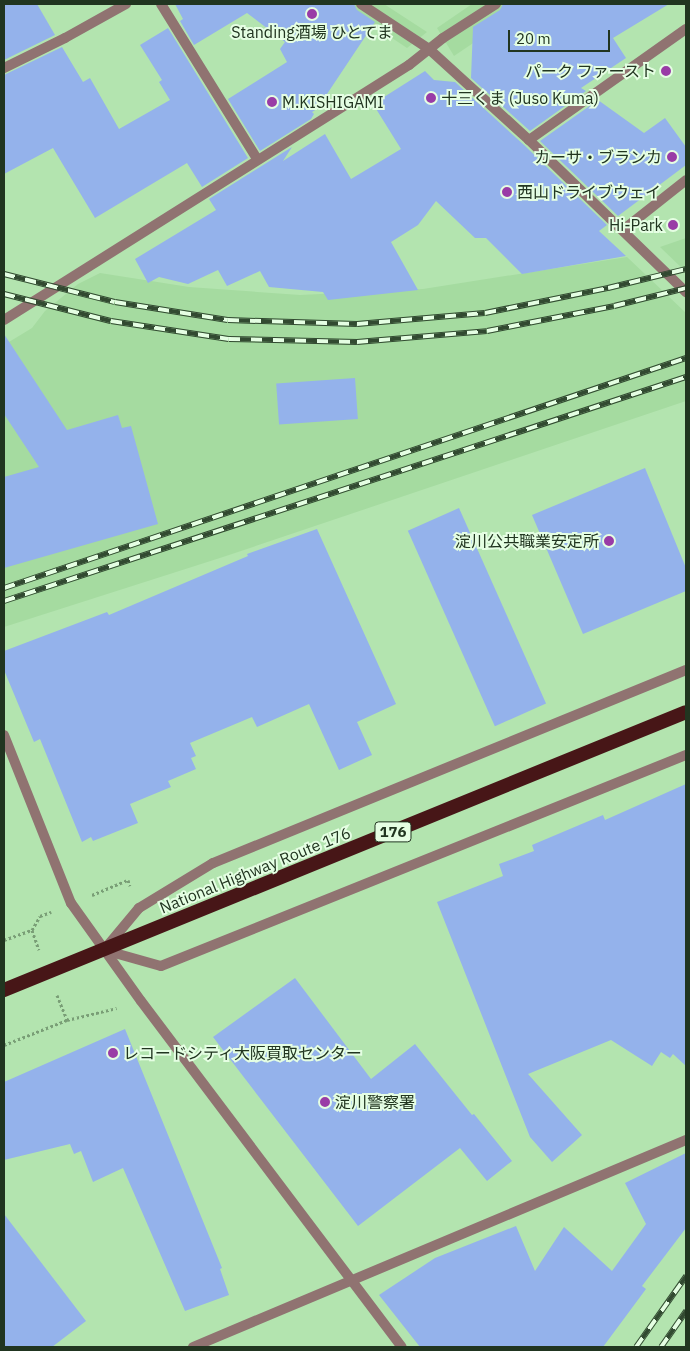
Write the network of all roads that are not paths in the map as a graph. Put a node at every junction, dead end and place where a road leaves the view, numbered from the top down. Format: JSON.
{"nodes":[{"id":1,"x":126,"y":4,"type":"edge"},
{"id":2,"x":162,"y":4,"type":"edge"},
{"id":3,"x":361,"y":4,"type":"edge"},
{"id":4,"x":496,"y":4,"type":"edge"},
{"id":5,"x":686,"y":29,"type":"edge"},
{"id":6,"x":429,"y":49,"type":"junction"},
{"id":7,"x":4,"y":68,"type":"edge"},
{"id":8,"x":529,"y":140,"type":"junction"},
{"id":9,"x":258,"y":159,"type":"junction"},
{"id":10,"x":686,"y":180,"type":"edge"},
{"id":11,"x":623,"y":230,"type":"junction"},
{"id":12,"x":686,"y":292,"type":"edge"},
{"id":13,"x":4,"y":320,"type":"edge"},
{"id":14,"x":686,"y":670,"type":"edge"},
{"id":15,"x":683,"y":714,"type":"edge"},
{"id":16,"x":4,"y":735,"type":"edge"},
{"id":17,"x":686,"y":755,"type":"edge"},
{"id":18,"x":104,"y":950,"type":"junction"},
{"id":19,"x":4,"y":990,"type":"edge"},
{"id":20,"x":686,"y":1140,"type":"edge"},
{"id":21,"x":351,"y":1281,"type":"junction"},
{"id":22,"x":193,"y":1347,"type":"edge"},
{"id":23,"x":402,"y":1347,"type":"edge"}],
"edges":[{"from":1,"to":7,"type":"street"},
{"from":2,"to":9,"type":"street"},
{"from":3,"to":6,"type":"street"},
{"from":4,"to":6,"type":"street"},
{"from":5,"to":8,"type":"street"},
{"from":6,"to":8,"type":"street"},
{"from":6,"to":9,"type":"street"},
{"from":8,"to":11,"type":"street"},
{"from":9,"to":13,"type":"street"},
{"from":10,"to":11,"type":"street"},
{"from":11,"to":12,"type":"street"},
{"from":14,"to":18,"type":"street"},
{"from":15,"to":18,"type":"highway","name":"National Highway Route 176","number":"176"},
{"from":16,"to":18,"type":"street"},
{"from":17,"to":18,"type":"street"},
{"from":18,"to":19,"type":"highway","name":"National Highway Route 176","number":"176"},
{"from":18,"to":21,"type":"street"},
{"from":20,"to":21,"type":"street"},
{"from":21,"to":22,"type":"street"},
{"from":21,"to":23,"type":"street"}]}
